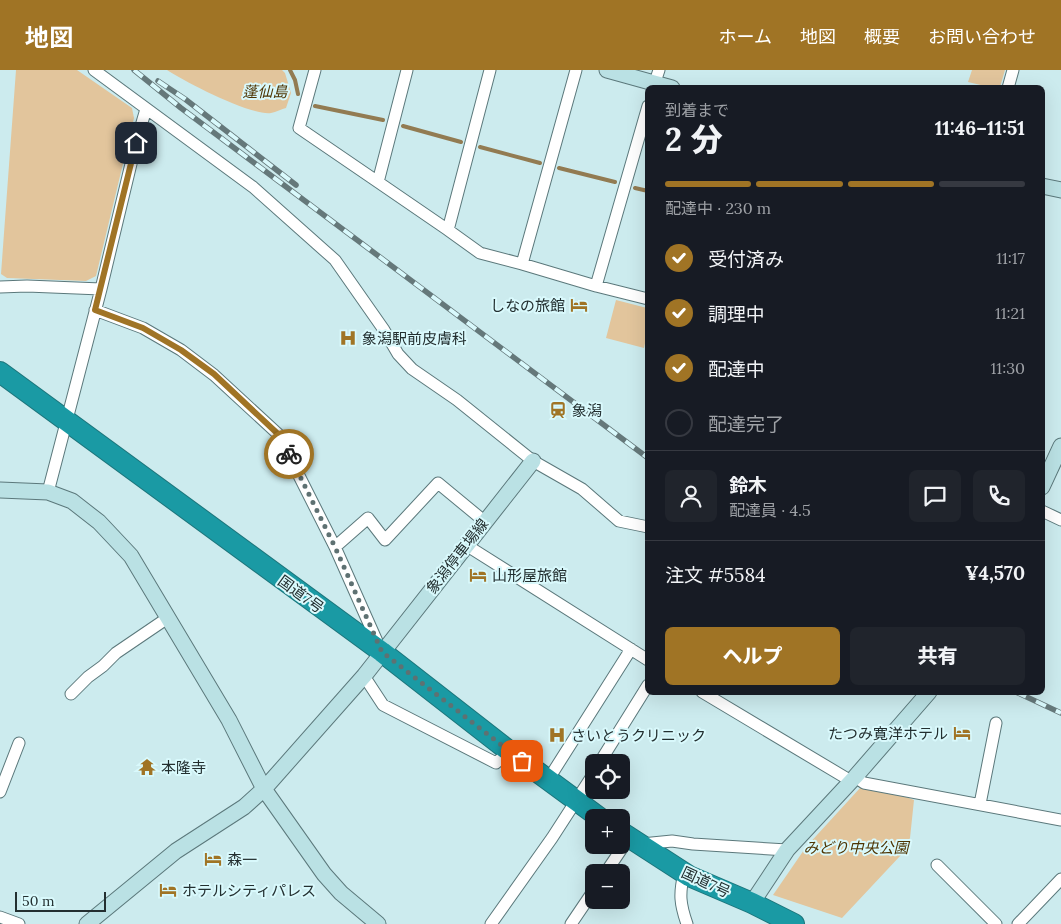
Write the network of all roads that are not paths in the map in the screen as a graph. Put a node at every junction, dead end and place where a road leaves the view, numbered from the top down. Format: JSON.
{"nodes":[{"id":1,"x":94,"y":70,"type":"edge"},
{"id":2,"x":315,"y":70,"type":"edge"},
{"id":3,"x":407,"y":70,"type":"edge"},
{"id":4,"x":490,"y":70,"type":"edge"},
{"id":5,"x":576,"y":70,"type":"edge"},
{"id":6,"x":607,"y":70,"type":"edge"},
{"id":7,"x":1013,"y":70,"type":"edge"},
{"id":8,"x":655,"y":80,"type":"edge"},
{"id":9,"x":1009,"y":85,"type":"edge"},
{"id":10,"x":146,"y":109,"type":"junction"},
{"id":11,"x":645,"y":116,"type":"edge"},
{"id":12,"x":378,"y":182,"type":"junction"},
{"id":13,"x":1045,"y":187,"type":"edge"},
{"id":14,"x":1061,"y":190,"type":"edge"},
{"id":15,"x":448,"y":230,"type":"junction"},
{"id":16,"x":522,"y":264,"type":"junction"},
{"id":17,"x":596,"y":286,"type":"junction"},
{"id":18,"x":0,"y":287,"type":"edge"},
{"id":19,"x":101,"y":289,"type":"junction"},
{"id":20,"x":645,"y":298,"type":"edge"},
{"id":21,"x":95,"y":310,"type":"junction"},
{"id":22,"x":0,"y":372,"type":"edge"},
{"id":23,"x":66,"y":421,"type":"junction"},
{"id":24,"x":1061,"y":446,"type":"edge"},
{"id":25,"x":533,"y":461,"type":"junction"},
{"id":26,"x":1045,"y":481,"type":"edge"},
{"id":27,"x":0,"y":490,"type":"edge"},
{"id":28,"x":48,"y":492,"type":"junction"},
{"id":29,"x":1045,"y":512,"type":"edge"},
{"id":30,"x":1061,"y":520,"type":"edge"},
{"id":31,"x":484,"y":522,"type":"junction"},
{"id":32,"x":645,"y":526,"type":"edge"},
{"id":33,"x":466,"y":545,"type":"junction"},
{"id":34,"x":335,"y":547,"type":"junction"},
{"id":35,"x":169,"y":617,"type":"junction"},
{"id":36,"x":631,"y":649,"type":"junction"},
{"id":37,"x":382,"y":652,"type":"junction"},
{"id":38,"x":645,"y":658,"type":"edge"},
{"id":39,"x":364,"y":676,"type":"junction"},
{"id":40,"x":645,"y":690,"type":"edge"},
{"id":41,"x":71,"y":694,"type":"dead end"},
{"id":42,"x":710,"y":695,"type":"edge"},
{"id":43,"x":926,"y":695,"type":"edge"},
{"id":44,"x":996,"y":723,"type":"dead end"},
{"id":45,"x":19,"y":743,"type":"dead end"},
{"id":46,"x":509,"y":751,"type":"junction"},
{"id":47,"x":605,"y":754,"type":"edge"},
{"id":48,"x":853,"y":779,"type":"junction"},
{"id":49,"x":548,"y":780,"type":"junction"},
{"id":50,"x":585,"y":788,"type":"edge"},
{"id":51,"x":264,"y":789,"type":"junction"},
{"id":52,"x":0,"y":792,"type":"edge"},
{"id":53,"x":577,"y":801,"type":"junction"},
{"id":54,"x":980,"y":804,"type":"junction"},
{"id":55,"x":588,"y":809,"type":"edge"},
{"id":56,"x":1061,"y":820,"type":"edge"},
{"id":57,"x":630,"y":838,"type":"edge"},
{"id":58,"x":787,"y":850,"type":"junction"},
{"id":59,"x":936,"y":865,"type":"dead end"},
{"id":60,"x":684,"y":873,"type":"junction"},
{"id":61,"x":1061,"y":879,"type":"edge"},
{"id":62,"x":585,"y":903,"type":"edge"},
{"id":63,"x":752,"y":903,"type":"junction"},
{"id":64,"x":0,"y":916,"type":"edge"},
{"id":65,"x":19,"y":924,"type":"edge"},
{"id":66,"x":87,"y":924,"type":"edge"},
{"id":67,"x":378,"y":924,"type":"edge"},
{"id":68,"x":491,"y":924,"type":"edge"},
{"id":69,"x":571,"y":924,"type":"edge"},
{"id":70,"x":688,"y":924,"type":"edge"},
{"id":71,"x":794,"y":924,"type":"edge"},
{"id":72,"x":995,"y":924,"type":"edge"},
{"id":73,"x":1018,"y":924,"type":"edge"}],
"edges":[{"from":1,"to":10,"type":"street"},
{"from":2,"to":12,"type":"street"},
{"from":3,"to":12,"type":"street"},
{"from":4,"to":15,"type":"street"},
{"from":5,"to":16,"type":"street"},
{"from":6,"to":8,"type":"street"},
{"from":7,"to":9,"type":"street"},
{"from":10,"to":19,"type":"street"},
{"from":10,"to":25,"type":"street"},
{"from":11,"to":17,"type":"street"},
{"from":12,"to":15,"type":"street"},
{"from":13,"to":14,"type":"street"},
{"from":15,"to":16,"type":"street"},
{"from":16,"to":17,"type":"street"},
{"from":17,"to":20,"type":"street"},
{"from":18,"to":19,"type":"street"},
{"from":19,"to":21,"type":"street"},
{"from":21,"to":23,"type":"street"},
{"from":21,"to":34,"type":"street"},
{"from":22,"to":23,"type":"highway","name":"国道7号"},
{"from":23,"to":28,"type":"street"},
{"from":23,"to":37,"type":"highway","name":"国道7号"},
{"from":24,"to":26,"type":"street"},
{"from":25,"to":31,"type":"street","name":"象潟停車場線"},
{"from":25,"to":32,"type":"street"},
{"from":27,"to":28,"type":"street"},
{"from":28,"to":35,"type":"street"},
{"from":29,"to":30,"type":"street"},
{"from":31,"to":33,"type":"street","name":"象潟停車場線"},
{"from":31,"to":34,"type":"street"},
{"from":33,"to":36,"type":"street"},
{"from":33,"to":37,"type":"street","name":"象潟停車場線"},
{"from":34,"to":37,"type":"street"},
{"from":35,"to":41,"type":"street"},
{"from":35,"to":51,"type":"street"},
{"from":36,"to":38,"type":"street"},
{"from":36,"to":49,"type":"street"},
{"from":37,"to":39,"type":"street","name":"象潟停車場線"},
{"from":37,"to":46,"type":"highway","name":"国道7号"},
{"from":39,"to":46,"type":"street"},
{"from":39,"to":51,"type":"street","name":"象潟停車場線"},
{"from":40,"to":47,"type":"street"},
{"from":42,"to":48,"type":"street"},
{"from":43,"to":48,"type":"street"},
{"from":44,"to":54,"type":"street"},
{"from":45,"to":52,"type":"street"},
{"from":46,"to":49,"type":"highway","name":"国道7号"},
{"from":48,"to":54,"type":"street"},
{"from":48,"to":58,"type":"street"},
{"from":49,"to":53,"type":"highway","name":"国道7号"},
{"from":50,"to":53,"type":"street"},
{"from":51,"to":66,"type":"street","name":"象潟停車場線"},
{"from":51,"to":67,"type":"street"},
{"from":53,"to":55,"type":"highway","name":"国道7号"},
{"from":53,"to":68,"type":"street"},
{"from":54,"to":56,"type":"street"},
{"from":57,"to":58,"type":"street"},
{"from":57,"to":60,"type":"highway","name":"国道7号"},
{"from":58,"to":63,"type":"street"},
{"from":59,"to":72,"type":"street"},
{"from":60,"to":63,"type":"highway","name":"国道7号"},
{"from":60,"to":70,"type":"street"},
{"from":61,"to":73,"type":"street"},
{"from":62,"to":69,"type":"street"},
{"from":63,"to":71,"type":"highway","name":"国道7号"},
{"from":64,"to":65,"type":"street"}]}
